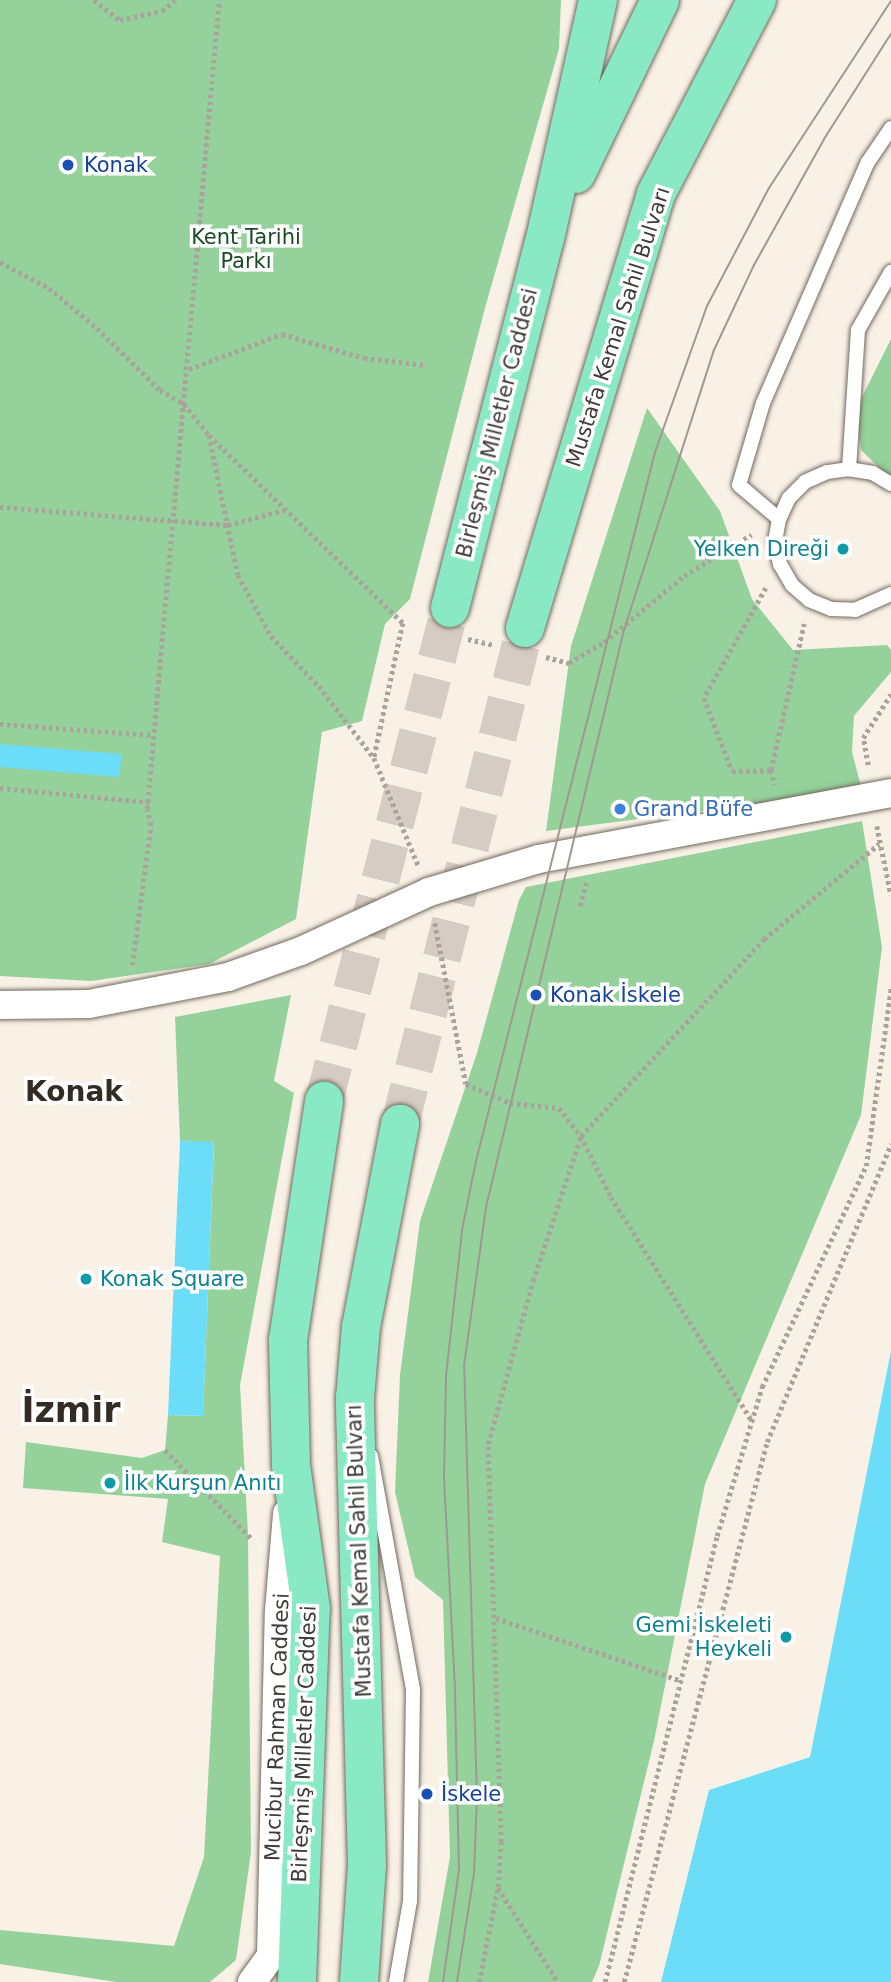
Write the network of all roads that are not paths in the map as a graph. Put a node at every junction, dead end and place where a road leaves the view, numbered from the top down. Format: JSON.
{"nodes":[{"id":1,"x":598,"y":0,"type":"edge"},
{"id":2,"x":660,"y":0,"type":"edge"},
{"id":3,"x":757,"y":0,"type":"edge"},
{"id":4,"x":891,"y":128,"type":"edge"},
{"id":5,"x":545,"y":239,"type":"junction"},
{"id":6,"x":891,"y":271,"type":"edge"},
{"id":7,"x":849,"y":469,"type":"junction"},
{"id":8,"x":891,"y":484,"type":"edge"},
{"id":9,"x":779,"y":519,"type":"junction"},
{"id":10,"x":891,"y":594,"type":"edge"},
{"id":11,"x":452,"y":622,"type":"tunnel mouth"},
{"id":12,"x":524,"y":644,"type":"tunnel mouth"},
{"id":13,"x":891,"y":793,"type":"edge"},
{"id":14,"x":0,"y":1005,"type":"edge"},
{"id":15,"x":324,"y":1101,"type":"tunnel mouth"},
{"id":16,"x":400,"y":1124,"type":"tunnel mouth"},
{"id":17,"x":355,"y":1398,"type":"junction"},
{"id":18,"x":290,"y":1465,"type":"junction"},
{"id":19,"x":252,"y":1982,"type":"edge"},
{"id":20,"x":297,"y":1982,"type":"edge"},
{"id":21,"x":359,"y":1982,"type":"edge"},
{"id":22,"x":396,"y":1982,"type":"edge"}],
"edges":[{"from":1,"to":5,"type":"main road"},
{"from":2,"to":5,"type":"main road"},
{"from":3,"to":12,"type":"main road","name":"Mustafa Kemal Sahil Bulvarı"},
{"from":4,"to":9,"type":"lane"},
{"from":5,"to":11,"type":"main road","name":"Birleşmiş Milletler Caddesi"},
{"from":6,"to":7,"type":"lane"},
{"from":7,"to":8,"type":"lane"},
{"from":7,"to":9,"type":"lane"},
{"from":9,"to":10,"type":"lane"},
{"from":13,"to":14,"type":"street"},
{"from":15,"to":18,"type":"main road"},
{"from":16,"to":17,"type":"main road","name":"Mustafa Kemal Sahil Bulvarı"},
{"from":17,"to":21,"type":"main road","name":"Mustafa Kemal Sahil Bulvarı"},
{"from":17,"to":22,"type":"lane"},
{"from":18,"to":19,"type":"street","name":"Mucibur Rahman Caddesi"},
{"from":18,"to":20,"type":"main road","name":"Birleşmiş Milletler Caddesi"}]}
